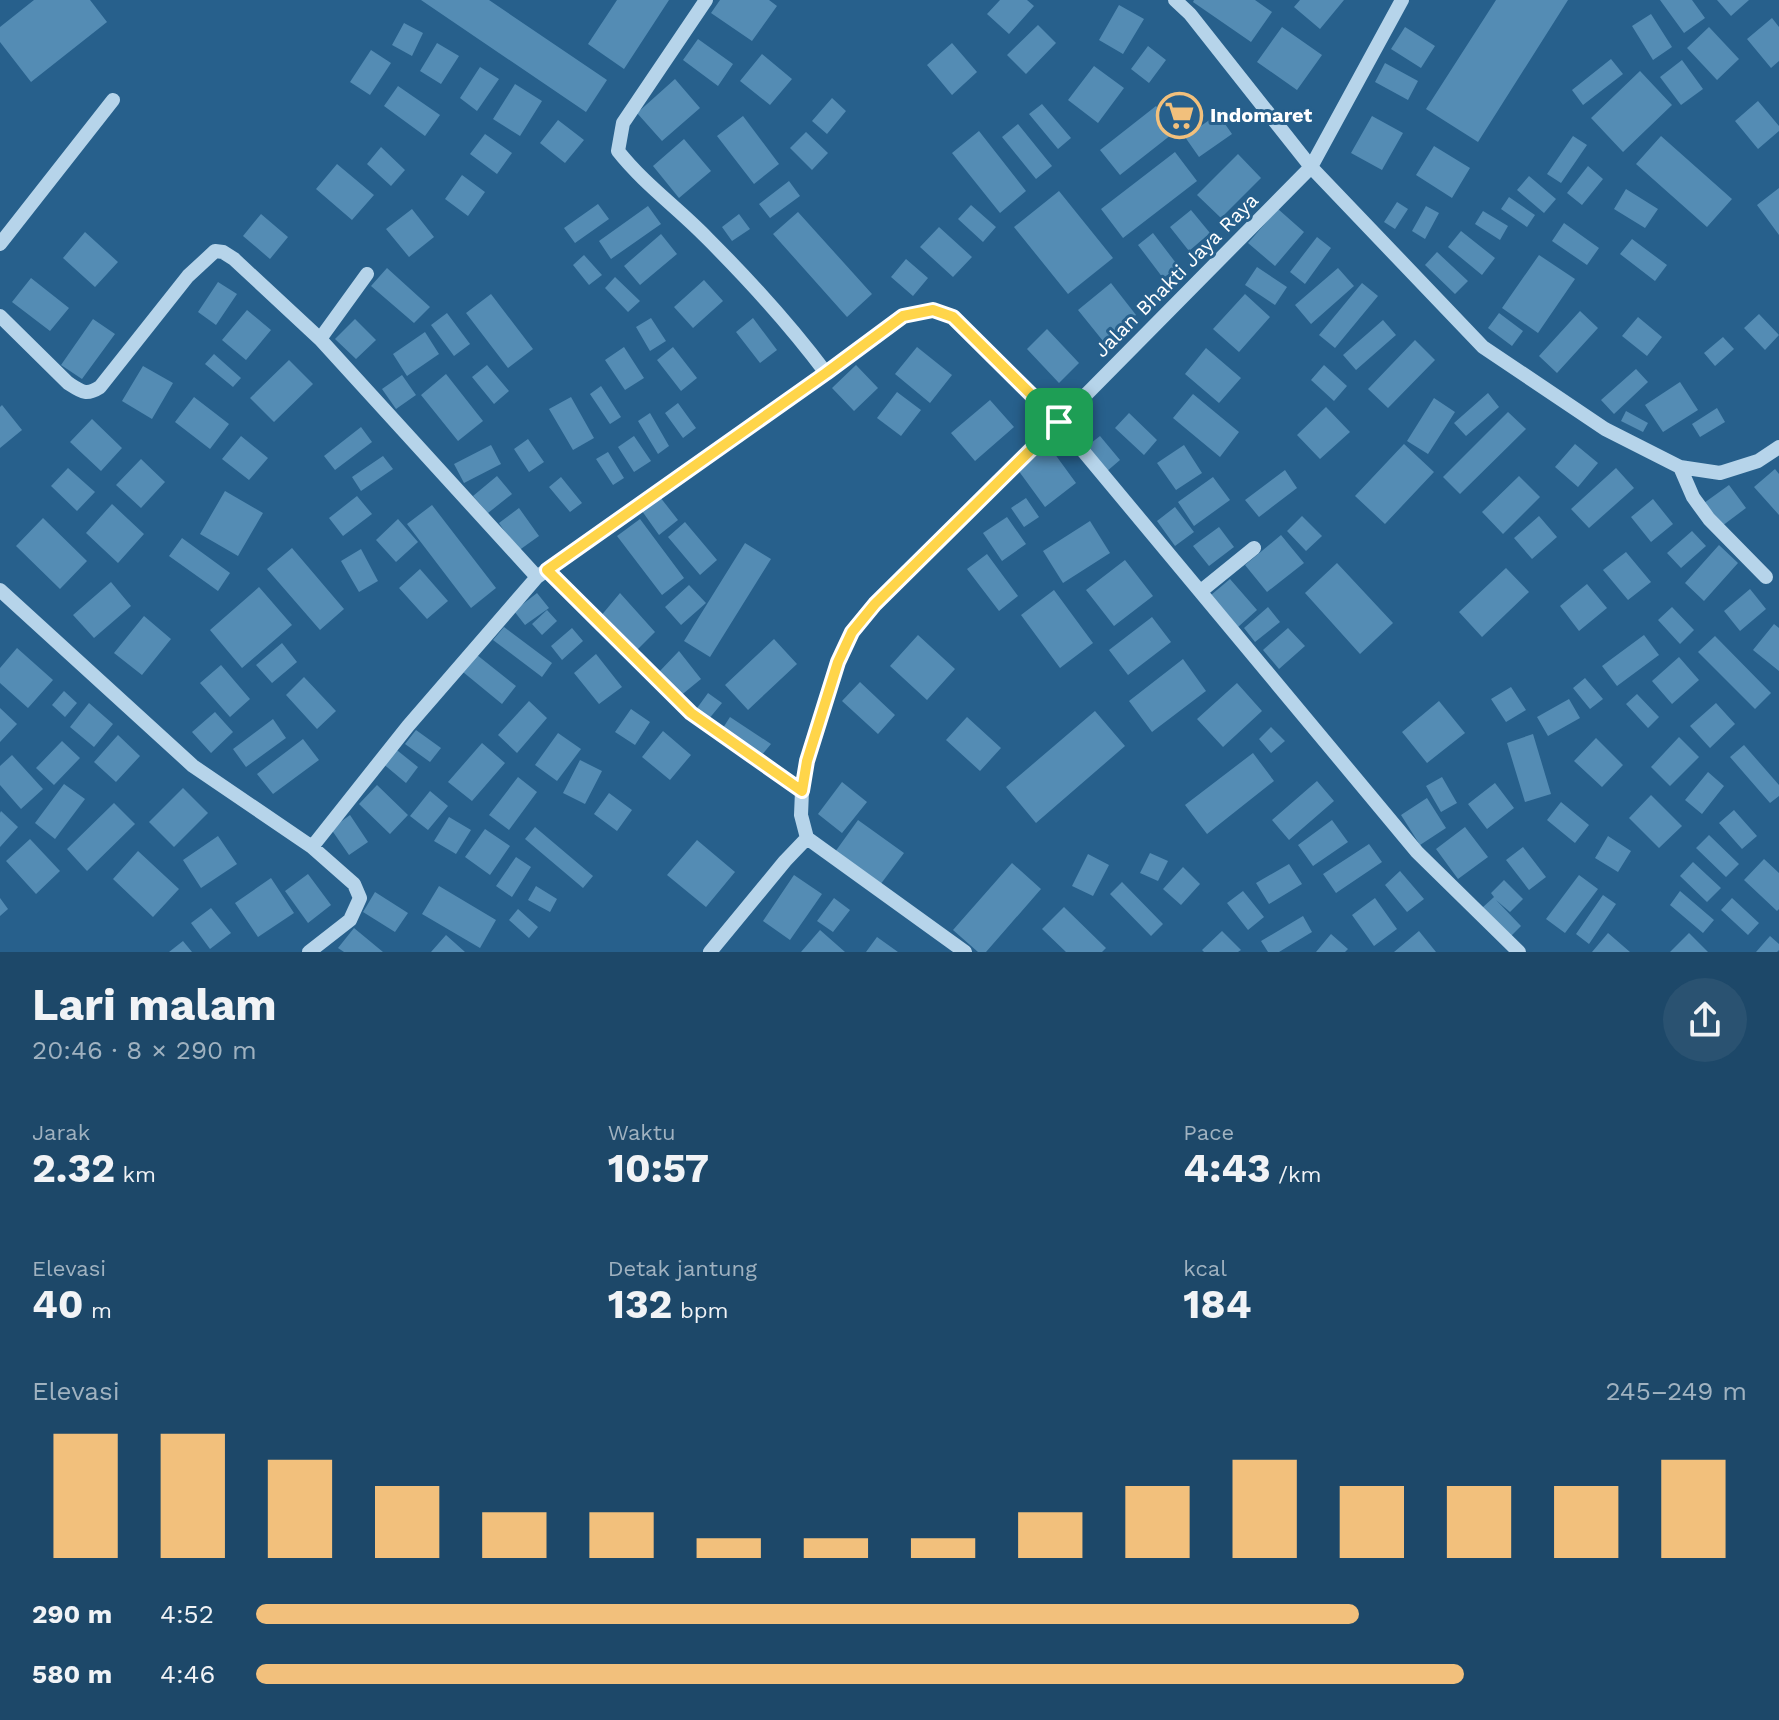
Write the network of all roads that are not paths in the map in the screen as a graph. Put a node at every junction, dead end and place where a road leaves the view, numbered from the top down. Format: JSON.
{"nodes":[{"id":1,"x":706,"y":0,"type":"edge"},
{"id":2,"x":1175,"y":0,"type":"edge"},
{"id":3,"x":1402,"y":0,"type":"edge"},
{"id":4,"x":113,"y":100,"type":"dead end"},
{"id":5,"x":1311,"y":167,"type":"junction"},
{"id":6,"x":0,"y":244,"type":"edge"},
{"id":7,"x":367,"y":274,"type":"dead end"},
{"id":8,"x":0,"y":316,"type":"edge"},
{"id":9,"x":320,"y":339,"type":"junction"},
{"id":10,"x":826,"y":373,"type":"junction"},
{"id":11,"x":1059,"y":422,"type":"junction"},
{"id":12,"x":1779,"y":447,"type":"edge"},
{"id":13,"x":1680,"y":467,"type":"junction"},
{"id":14,"x":1254,"y":548,"type":"dead end"},
{"id":15,"x":542,"y":574,"type":"junction"},
{"id":16,"x":1766,"y":577,"type":"dead end"},
{"id":17,"x":0,"y":590,"type":"edge"},
{"id":18,"x":1201,"y":591,"type":"junction"},
{"id":19,"x":802,"y":791,"type":"junction"},
{"id":20,"x":807,"y":838,"type":"junction"},
{"id":21,"x":312,"y":847,"type":"junction"},
{"id":22,"x":309,"y":952,"type":"edge"},
{"id":23,"x":710,"y":952,"type":"edge"},
{"id":24,"x":965,"y":952,"type":"edge"},
{"id":25,"x":1519,"y":952,"type":"edge"}],
"edges":[{"from":1,"to":10,"type":"street"},
{"from":2,"to":5,"type":"street"},
{"from":3,"to":5,"type":"street","name":"Jalan Bhakti Jaya Raya"},
{"from":4,"to":6,"type":"street"},
{"from":5,"to":11,"type":"street","name":"Jalan Bhakti Jaya Raya"},
{"from":5,"to":13,"type":"street"},
{"from":7,"to":9,"type":"street"},
{"from":8,"to":9,"type":"street"},
{"from":9,"to":15,"type":"street"},
{"from":10,"to":11,"type":"street"},
{"from":10,"to":15,"type":"street"},
{"from":11,"to":18,"type":"street"},
{"from":11,"to":19,"type":"street","name":"Jalan Bhakti Jaya Raya"},
{"from":12,"to":13,"type":"street"},
{"from":13,"to":16,"type":"street"},
{"from":14,"to":18,"type":"street"},
{"from":15,"to":19,"type":"street"},
{"from":15,"to":21,"type":"street"},
{"from":17,"to":21,"type":"street"},
{"from":18,"to":25,"type":"street"},
{"from":19,"to":20,"type":"street","name":"Jalan Bhakti Jaya Raya"},
{"from":20,"to":23,"type":"street"},
{"from":20,"to":24,"type":"street"},
{"from":21,"to":22,"type":"street"}]}
